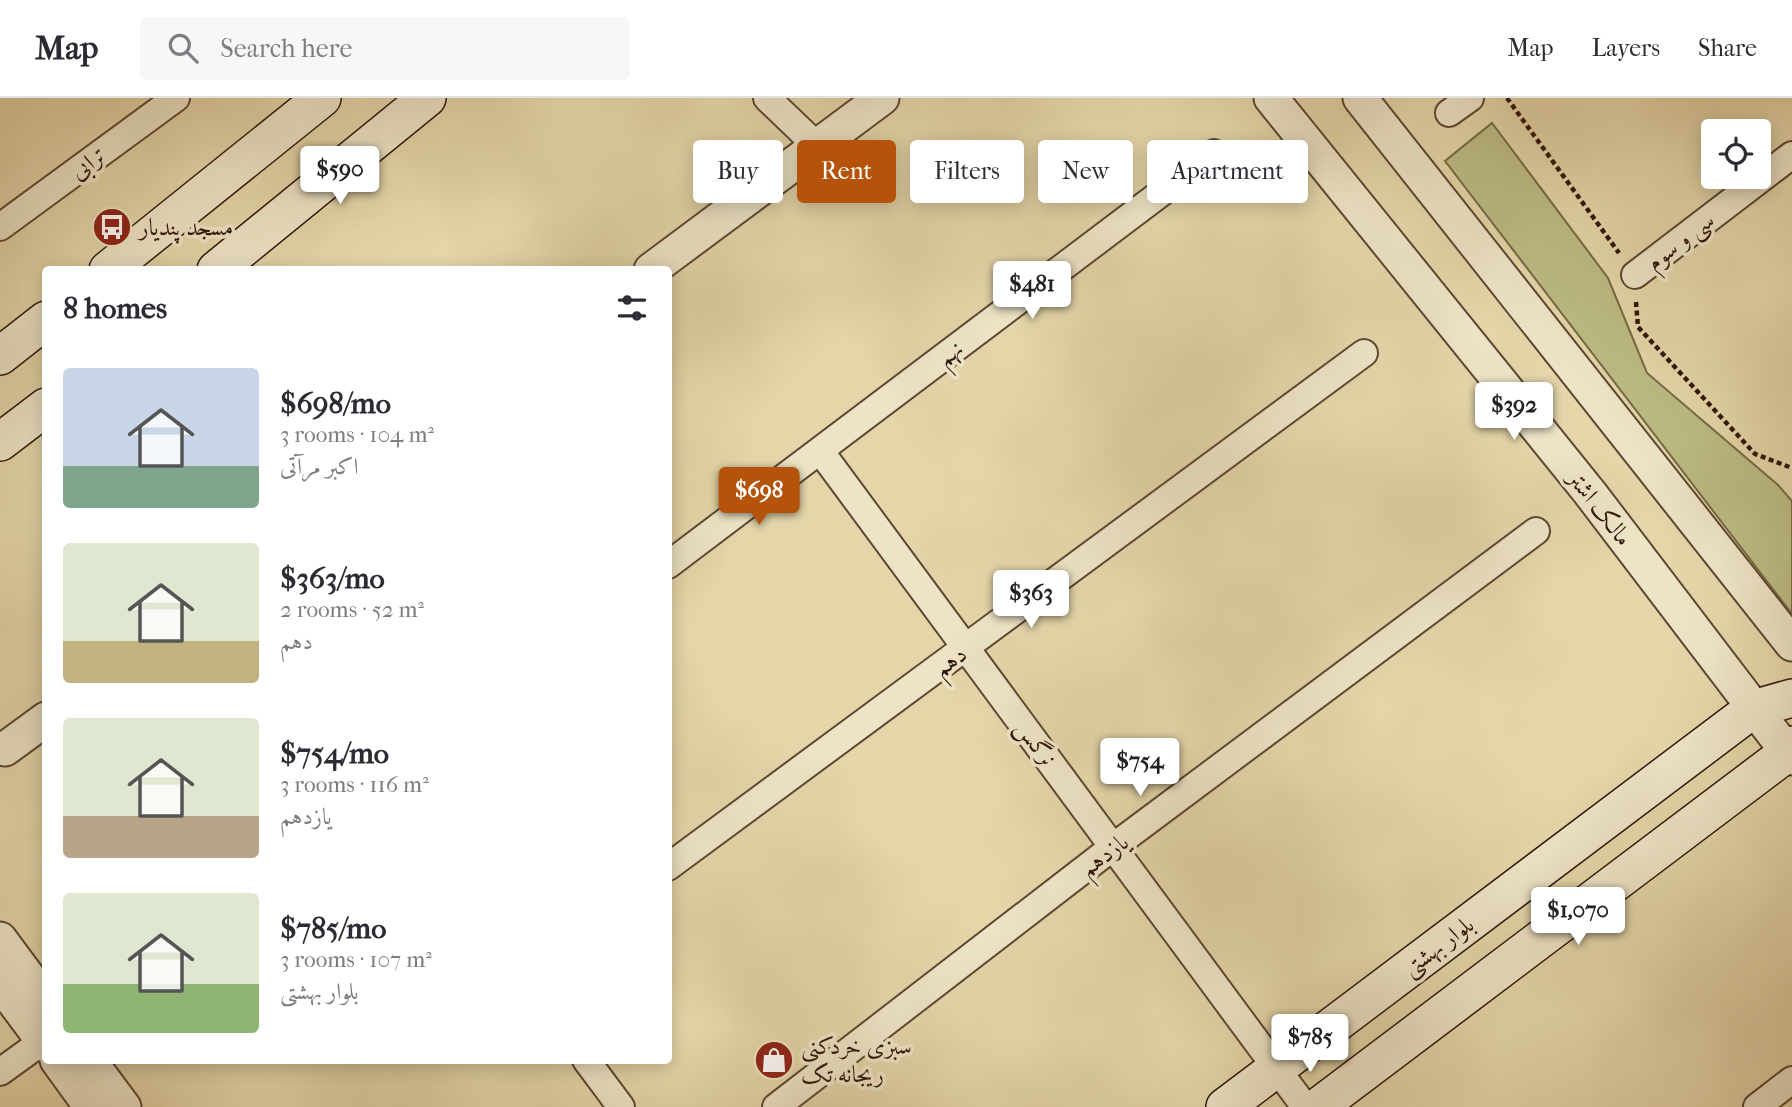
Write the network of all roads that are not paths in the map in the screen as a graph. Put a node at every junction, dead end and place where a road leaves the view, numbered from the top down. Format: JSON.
{"nodes":[{"id":1,"x":176,"y":98,"type":"edge"},
{"id":2,"x":322,"y":98,"type":"edge"},
{"id":3,"x":428,"y":98,"type":"edge"},
{"id":4,"x":767,"y":98,"type":"edge"},
{"id":5,"x":882,"y":98,"type":"edge"},
{"id":6,"x":1271,"y":98,"type":"edge"},
{"id":7,"x":1360,"y":98,"type":"edge"},
{"id":8,"x":811,"y":140,"type":"edge"},
{"id":9,"x":825,"y":140,"type":"edge"},
{"id":10,"x":1792,"y":155,"type":"edge"},
{"id":11,"x":797,"y":161,"type":"edge"},
{"id":12,"x":1148,"y":203,"type":"edge"},
{"id":13,"x":0,"y":227,"type":"edge"},
{"id":14,"x":113,"y":266,"type":"edge"},
{"id":15,"x":221,"y":266,"type":"edge"},
{"id":16,"x":656,"y":266,"type":"edge"},
{"id":17,"x":1635,"y":275,"type":"road end"},
{"id":18,"x":42,"y":323,"type":"edge"},
{"id":19,"x":1364,"y":353,"type":"dead end"},
{"id":20,"x":0,"y":356,"type":"edge"},
{"id":21,"x":42,"y":410,"type":"edge"},
{"id":22,"x":0,"y":442,"type":"edge"},
{"id":23,"x":821,"y":452,"type":"junction"},
{"id":24,"x":1536,"y":531,"type":"dead end"},
{"id":25,"x":672,"y":562,"type":"edge"},
{"id":26,"x":1792,"y":645,"type":"edge"},
{"id":27,"x":967,"y":649,"type":"junction"},
{"id":28,"x":1792,"y":698,"type":"edge"},
{"id":29,"x":1753,"y":709,"type":"junction"},
{"id":30,"x":42,"y":722,"type":"edge"},
{"id":31,"x":5,"y":749,"type":"dead end"},
{"id":32,"x":1790,"y":752,"type":"edge"},
{"id":33,"x":1113,"y":847,"type":"junction"},
{"id":34,"x":672,"y":864,"type":"edge"},
{"id":35,"x":0,"y":939,"type":"edge"},
{"id":36,"x":0,"y":983,"type":"edge"},
{"id":37,"x":42,"y":996,"type":"edge"},
{"id":38,"x":42,"y":1041,"type":"edge"},
{"id":39,"x":42,"y":1052,"type":"edge"},
{"id":40,"x":59,"y":1064,"type":"edge"},
{"id":41,"x":92,"y":1064,"type":"edge"},
{"id":42,"x":589,"y":1064,"type":"edge"},
{"id":43,"x":1277,"y":1068,"type":"junction"},
{"id":44,"x":0,"y":1072,"type":"edge"},
{"id":45,"x":1792,"y":1080,"type":"edge"},
{"id":46,"x":91,"y":1107,"type":"edge"},
{"id":47,"x":124,"y":1107,"type":"edge"},
{"id":48,"x":621,"y":1107,"type":"edge"},
{"id":49,"x":776,"y":1107,"type":"edge"},
{"id":50,"x":1225,"y":1107,"type":"edge"},
{"id":51,"x":1306,"y":1107,"type":"edge"},
{"id":52,"x":1318,"y":1107,"type":"edge"},
{"id":53,"x":1757,"y":1107,"type":"edge"}],
"edges":[{"from":1,"to":13,"type":"street","name":"ترابی"},
{"from":2,"to":14,"type":"main road"},
{"from":3,"to":15,"type":"main road"},
{"from":4,"to":8,"type":"street"},
{"from":5,"to":9,"type":"street"},
{"from":6,"to":29,"type":"street","name":"مالک اشتر"},
{"from":7,"to":26,"type":"street"},
{"from":10,"to":17,"type":"street","name":"سی و سوم"},
{"from":11,"to":16,"type":"street"},
{"from":12,"to":23,"type":"street","name":"نهم"},
{"from":18,"to":20,"type":"main road"},
{"from":19,"to":27,"type":"street","name":"دهم"},
{"from":21,"to":22,"type":"main road"},
{"from":23,"to":25,"type":"street","name":"نهم"},
{"from":23,"to":27,"type":"street","name":"نرگس"},
{"from":24,"to":33,"type":"street","name":"یازدهم"},
{"from":27,"to":33,"type":"street","name":"نرگس"},
{"from":27,"to":34,"type":"street","name":"دهم"},
{"from":28,"to":29,"type":"main road","name":"بلوار بهشتی"},
{"from":29,"to":32,"type":"street","name":"مالک اشتر"},
{"from":29,"to":43,"type":"main road","name":"بلوار بهشتی"},
{"from":30,"to":31,"type":"street"},
{"from":32,"to":52,"type":"main road"},
{"from":33,"to":43,"type":"street","name":"نرگس"},
{"from":33,"to":49,"type":"street","name":"یازدهم"},
{"from":35,"to":37,"type":"street"},
{"from":36,"to":38,"type":"street"},
{"from":39,"to":44,"type":"street"},
{"from":40,"to":46,"type":"street"},
{"from":41,"to":47,"type":"street"},
{"from":42,"to":48,"type":"street"},
{"from":43,"to":50,"type":"main road","name":"بلوار بهشتی"},
{"from":43,"to":51,"type":"street","name":"نرگس"},
{"from":45,"to":53,"type":"street"}]}
